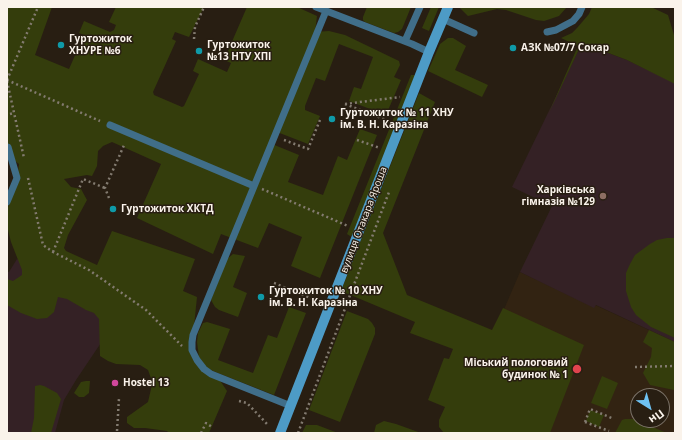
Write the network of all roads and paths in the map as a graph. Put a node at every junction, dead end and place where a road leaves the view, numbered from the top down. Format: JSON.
{"nodes":[{"id":1,"x":38,"y":7,"type":"edge"},
{"id":2,"x":204,"y":7,"type":"edge"},
{"id":3,"x":316,"y":7,"type":"edge"},
{"id":4,"x":420,"y":7,"type":"edge"},
{"id":5,"x":448,"y":7,"type":"edge"},
{"id":6,"x":582,"y":7,"type":"edge"},
{"id":7,"x":326,"y":11,"type":"junction"},
{"id":8,"x":443,"y":19,"type":"junction"},
{"id":9,"x":547,"y":32,"type":"dead end"},
{"id":10,"x":474,"y":33,"type":"dead end"},
{"id":11,"x":194,"y":39,"type":"dead end"},
{"id":12,"x":405,"y":41,"type":"junction"},
{"id":13,"x":429,"y":52,"type":"junction"},
{"id":14,"x":7,"y":80,"type":"edge"},
{"id":15,"x":401,"y":97,"type":"dead end"},
{"id":16,"x":14,"y":113,"type":"dead end"},
{"id":17,"x":10,"y":114,"type":"dead end"},
{"id":18,"x":320,"y":120,"type":"dead end"},
{"id":19,"x":391,"y":122,"type":"dead end"},
{"id":20,"x":110,"y":125,"type":"joint"},
{"id":21,"x":130,"y":133,"type":"junction"},
{"id":22,"x":275,"y":136,"type":"junction"},
{"id":23,"x":357,"y":140,"type":"dead end"},
{"id":24,"x":7,"y":147,"type":"edge"},
{"id":25,"x":380,"y":148,"type":"dead end"},
{"id":26,"x":254,"y":186,"type":"junction"},
{"id":27,"x":105,"y":188,"type":"junction"},
{"id":28,"x":389,"y":192,"type":"dead end"},
{"id":29,"x":109,"y":198,"type":"dead end"},
{"id":30,"x":7,"y":202,"type":"edge"},
{"id":31,"x":348,"y":226,"type":"dead end"},
{"id":32,"x":43,"y":245,"type":"dead end"},
{"id":33,"x":53,"y":252,"type":"junction"},
{"id":34,"x":274,"y":283,"type":"dead end"},
{"id":35,"x":318,"y":301,"type":"dead end"},
{"id":36,"x":197,"y":360,"type":"junction"},
{"id":37,"x":675,"y":366,"type":"edge"},
{"id":38,"x":634,"y":367,"type":"dead end"},
{"id":39,"x":119,"y":398,"type":"dead end"},
{"id":40,"x":239,"y":400,"type":"dead end"},
{"id":41,"x":291,"y":406,"type":"junction"},
{"id":42,"x":614,"y":419,"type":"dead end"},
{"id":43,"x":268,"y":425,"type":"dead end"},
{"id":44,"x":212,"y":427,"type":"dead end"},
{"id":45,"x":117,"y":431,"type":"dead end"},
{"id":46,"x":609,"y":431,"type":"dead end"},
{"id":47,"x":201,"y":433,"type":"edge"},
{"id":48,"x":280,"y":433,"type":"edge"},
{"id":49,"x":298,"y":433,"type":"edge"}],
"edges":[{"from":1,"to":14,"type":"path"},
{"from":2,"to":11,"type":"path"},
{"from":3,"to":7,"type":"lane"},
{"from":4,"to":12,"type":"lane"},
{"from":5,"to":8,"type":"street","name":"вулиця Отакара Яроша"},
{"from":6,"to":9,"type":"lane"},
{"from":7,"to":12,"type":"lane"},
{"from":7,"to":22,"type":"lane"},
{"from":8,"to":10,"type":"lane"},
{"from":8,"to":13,"type":"street","name":"вулиця Отакара Яроша"},
{"from":12,"to":13,"type":"lane"},
{"from":13,"to":41,"type":"street","name":"вулиця Отакара Яроша"},
{"from":14,"to":20,"type":"path"},
{"from":15,"to":19,"type":"path"},
{"from":16,"to":17,"type":"path"},
{"from":18,"to":22,"type":"path"},
{"from":20,"to":21,"type":"lane"},
{"from":21,"to":26,"type":"lane"},
{"from":21,"to":27,"type":"path"},
{"from":22,"to":26,"type":"lane"},
{"from":23,"to":25,"type":"path"},
{"from":24,"to":30,"type":"lane"},
{"from":26,"to":31,"type":"path"},
{"from":26,"to":36,"type":"lane"},
{"from":27,"to":29,"type":"path"},
{"from":27,"to":33,"type":"path"},
{"from":28,"to":49,"type":"path"},
{"from":32,"to":33,"type":"path"},
{"from":33,"to":36,"type":"path"},
{"from":34,"to":35,"type":"path"},
{"from":36,"to":41,"type":"lane"},
{"from":37,"to":38,"type":"path"},
{"from":39,"to":45,"type":"path"},
{"from":40,"to":43,"type":"path"},
{"from":41,"to":48,"type":"street","name":"вулиця Отакара Яроша"},
{"from":42,"to":46,"type":"path"},
{"from":44,"to":47,"type":"path"}]}
